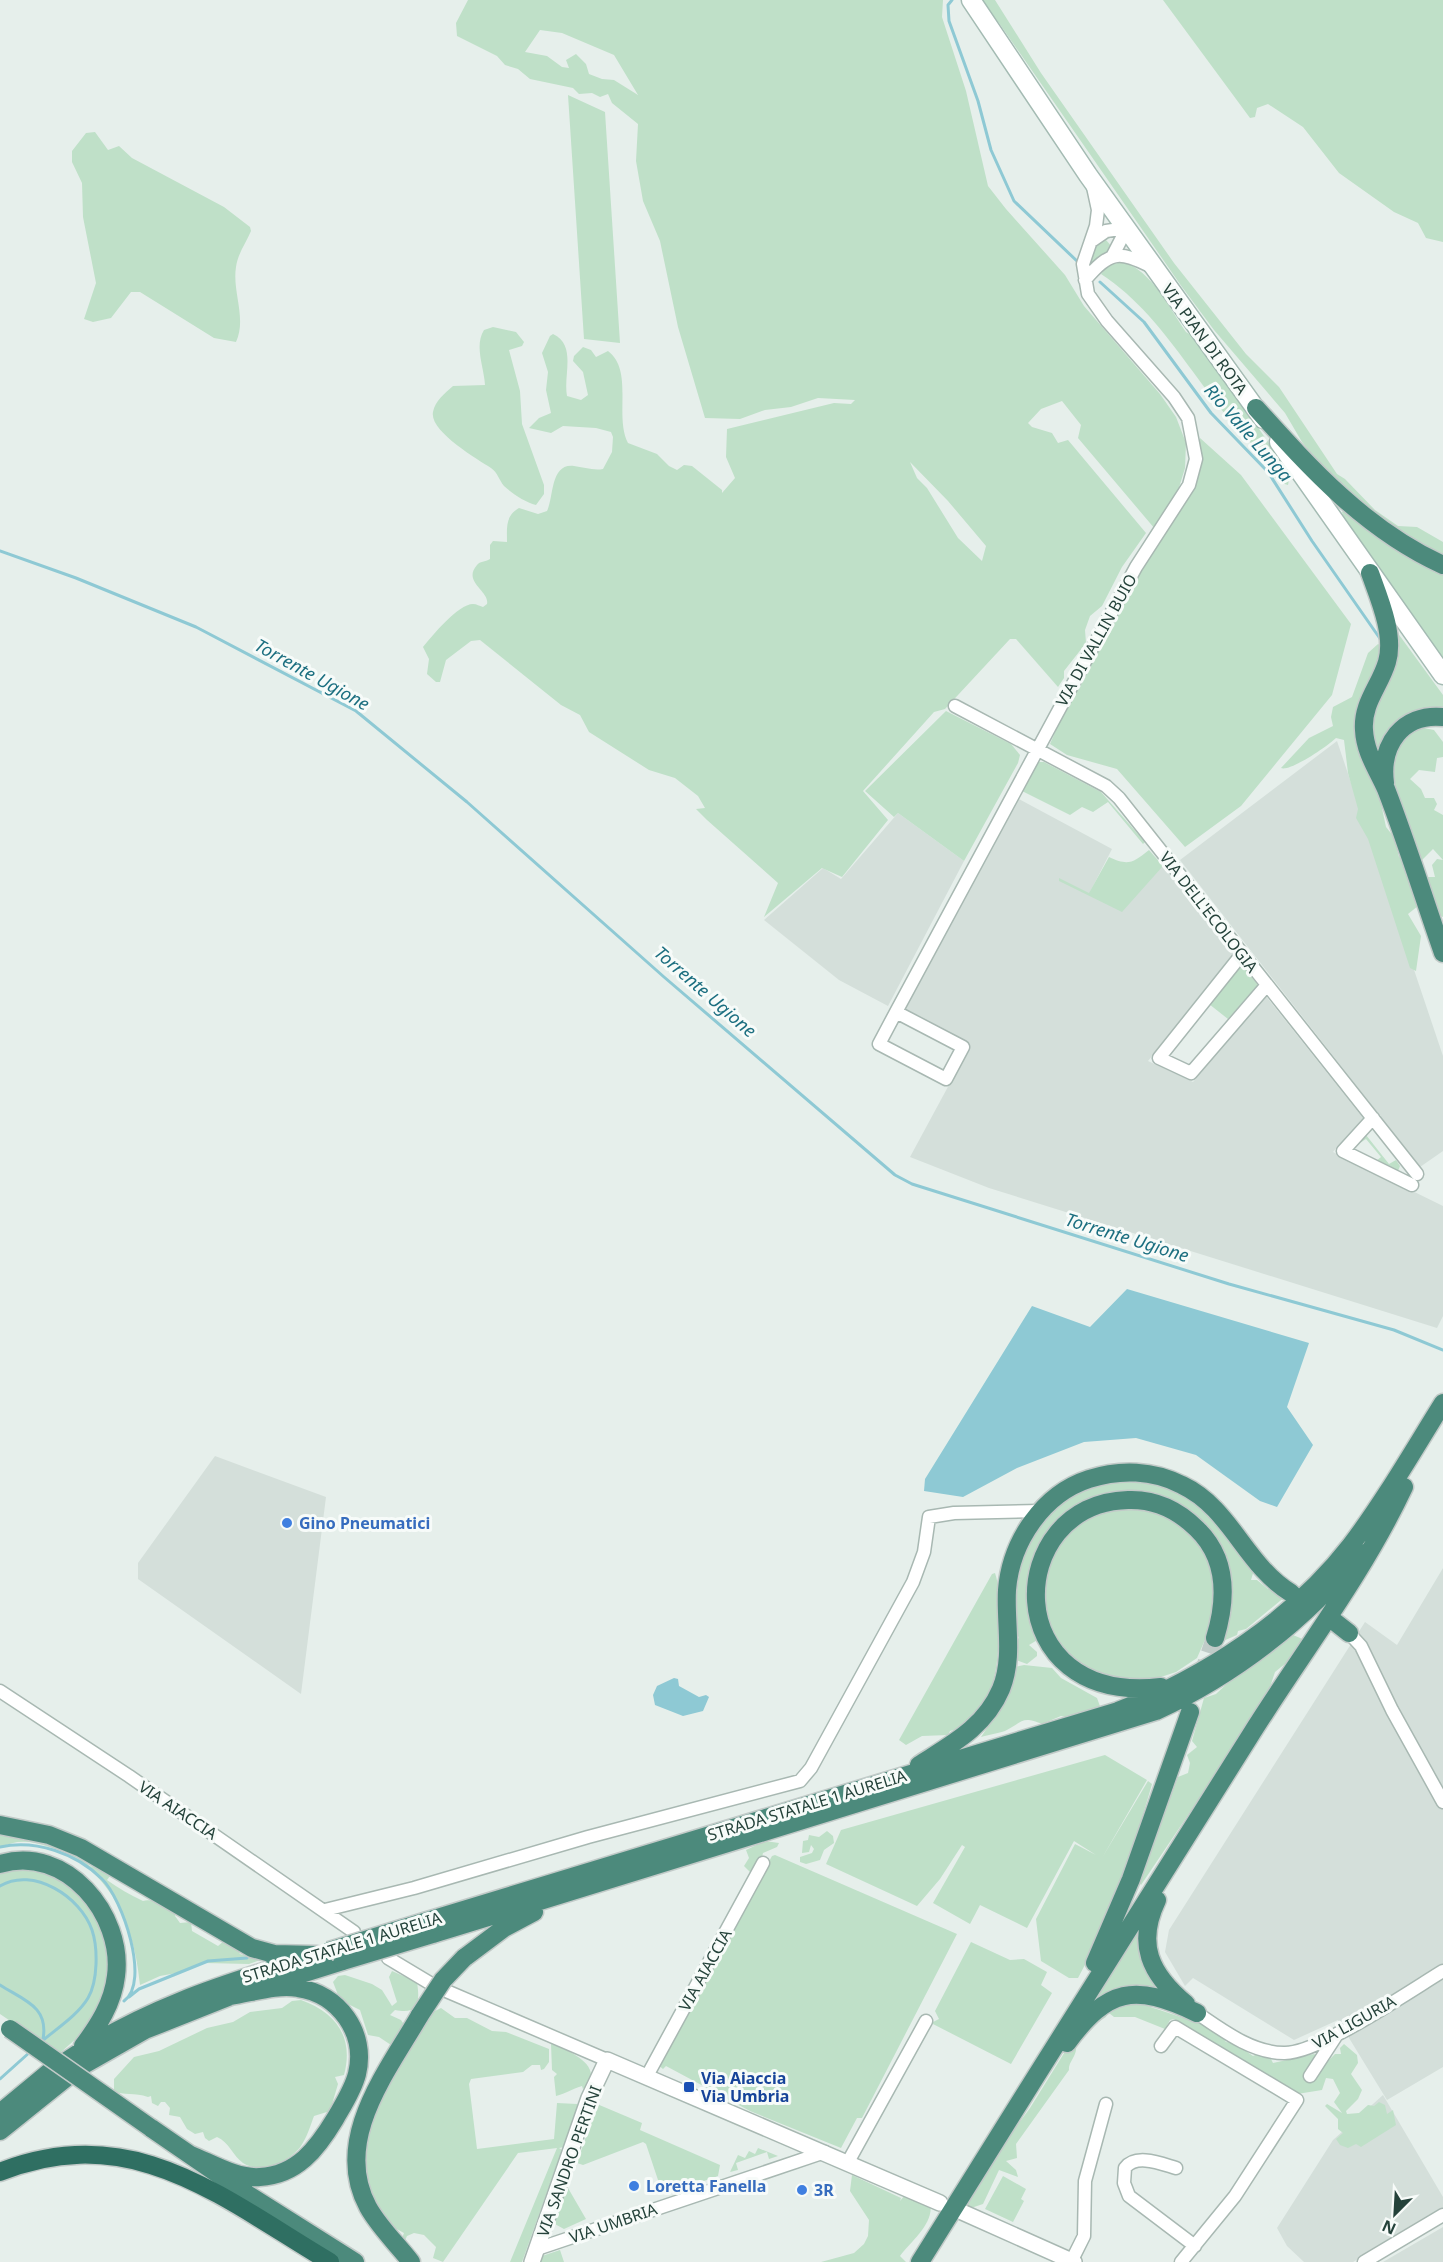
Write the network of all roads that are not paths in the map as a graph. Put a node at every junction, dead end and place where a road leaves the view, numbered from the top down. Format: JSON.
{"nodes":[{"id":1,"x":971,"y":0,"type":"edge"},
{"id":2,"x":1088,"y":175,"type":"junction"},
{"id":3,"x":1127,"y":228,"type":"junction"},
{"id":4,"x":1093,"y":240,"type":"junction"},
{"id":5,"x":1113,"y":255,"type":"junction"},
{"id":6,"x":1154,"y":268,"type":"junction"},
{"id":7,"x":1085,"y":280,"type":"junction"},
{"id":8,"x":1256,"y":408,"type":"junction"},
{"id":9,"x":1443,"y":566,"type":"edge"},
{"id":10,"x":1370,"y":573,"type":"junction"},
{"id":11,"x":1443,"y":675,"type":"edge"},
{"id":12,"x":955,"y":706,"type":"dead end"},
{"id":13,"x":1443,"y":717,"type":"edge"},
{"id":14,"x":1036,"y":749,"type":"junction"},
{"id":15,"x":1385,"y":788,"type":"junction"},
{"id":16,"x":1443,"y":953,"type":"edge"},
{"id":17,"x":1242,"y":954,"type":"junction"},
{"id":18,"x":1267,"y":985,"type":"junction"},
{"id":19,"x":896,"y":1012,"type":"junction"},
{"id":20,"x":1372,"y":1118,"type":"junction"},
{"id":21,"x":1443,"y":1403,"type":"edge"},
{"id":22,"x":1443,"y":1423,"type":"edge"},
{"id":23,"x":1404,"y":1487,"type":"junction"},
{"id":24,"x":1040,"y":1511,"type":"junction"},
{"id":25,"x":1291,"y":1593,"type":"dead end"},
{"id":26,"x":1342,"y":1627,"type":"dead end"},
{"id":27,"x":1215,"y":1638,"type":"tunnel mouth"},
{"id":28,"x":1178,"y":1686,"type":"junction"},
{"id":29,"x":0,"y":1691,"type":"edge"},
{"id":30,"x":1191,"y":1712,"type":"dead end"},
{"id":31,"x":903,"y":1776,"type":"junction"},
{"id":32,"x":1443,"y":1802,"type":"edge"},
{"id":33,"x":0,"y":1825,"type":"edge"},
{"id":34,"x":1182,"y":1846,"type":"junction"},
{"id":35,"x":763,"y":1863,"type":"dead end"},
{"id":36,"x":0,"y":1864,"type":"edge"},
{"id":37,"x":584,"y":1888,"type":"junction"},
{"id":38,"x":325,"y":1910,"type":"junction"},
{"id":39,"x":354,"y":1932,"type":"dead end"},
{"id":40,"x":330,"y":1956,"type":"junction"},
{"id":41,"x":388,"y":1958,"type":"dead end"},
{"id":42,"x":1443,"y":1971,"type":"edge"},
{"id":43,"x":230,"y":1996,"type":"junction"},
{"id":44,"x":1197,"y":2013,"type":"junction"},
{"id":45,"x":926,"y":2021,"type":"dead end"},
{"id":46,"x":5,"y":2026,"type":"edge"},
{"id":47,"x":1339,"y":2032,"type":"junction"},
{"id":48,"x":1061,"y":2033,"type":"junction"},
{"id":49,"x":1161,"y":2046,"type":"dead end"},
{"id":50,"x":607,"y":2060,"type":"junction"},
{"id":51,"x":69,"y":2066,"type":"junction"},
{"id":52,"x":647,"y":2076,"type":"junction"},
{"id":53,"x":1310,"y":2076,"type":"dead end"},
{"id":54,"x":1106,"y":2104,"type":"dead end"},
{"id":55,"x":1017,"y":2105,"type":"junction"},
{"id":56,"x":0,"y":2113,"type":"edge"},
{"id":57,"x":0,"y":2130,"type":"edge"},
{"id":58,"x":825,"y":2152,"type":"junction"},
{"id":59,"x":190,"y":2155,"type":"junction"},
{"id":60,"x":848,"y":2162,"type":"junction"},
{"id":61,"x":1176,"y":2168,"type":"dead end"},
{"id":62,"x":0,"y":2172,"type":"edge"},
{"id":63,"x":940,"y":2203,"type":"dead end"},
{"id":64,"x":962,"y":2212,"type":"dead end"},
{"id":65,"x":1443,"y":2215,"type":"edge"},
{"id":66,"x":1195,"y":2246,"type":"junction"},
{"id":67,"x":535,"y":2256,"type":"edge"},
{"id":68,"x":1065,"y":2260,"type":"edge"},
{"id":69,"x":330,"y":2262,"type":"edge"},
{"id":70,"x":355,"y":2262,"type":"edge"},
{"id":71,"x":411,"y":2262,"type":"edge"},
{"id":72,"x":921,"y":2262,"type":"edge"},
{"id":73,"x":1181,"y":2262,"type":"edge"},
{"id":74,"x":1364,"y":2262,"type":"edge"}],
"edges":[{"from":1,"to":2,"type":"main road","name":"VIA PIAN DI ROTA"},
{"from":2,"to":3,"type":"main road","name":"VIA PIAN DI ROTA"},
{"from":2,"to":4,"type":"street","name":"VIA DI VALLIN BUIO"},
{"from":3,"to":4,"type":"street"},
{"from":3,"to":5,"type":"street"},
{"from":3,"to":6,"type":"main road","name":"VIA PIAN DI ROTA"},
{"from":4,"to":7,"type":"street","name":"VIA DI VALLIN BUIO"},
{"from":5,"to":6,"type":"street"},
{"from":5,"to":7,"type":"street"},
{"from":6,"to":8,"type":"main road","name":"VIA PIAN DI ROTA"},
{"from":7,"to":14,"type":"street","name":"VIA DI VALLIN BUIO"},
{"from":8,"to":9,"type":"highway"},
{"from":8,"to":10,"type":"main road","name":"VIA PIAN DI ROTA"},
{"from":10,"to":11,"type":"main road","name":"VIA PIAN DI ROTA"},
{"from":10,"to":15,"type":"highway"},
{"from":12,"to":14,"type":"street","name":"VIA DELL'ECOLOGIA"},
{"from":13,"to":15,"type":"highway"},
{"from":14,"to":17,"type":"street","name":"VIA DELL'ECOLOGIA"},
{"from":14,"to":19,"type":"street","name":"VIA DI VALLIN BUIO"},
{"from":15,"to":16,"type":"highway"},
{"from":17,"to":18,"type":"street","name":"VIA DELL'ECOLOGIA"},
{"from":17,"to":18,"type":"street"},
{"from":18,"to":20,"type":"street","name":"VIA DELL'ECOLOGIA"},
{"from":19,"to":19,"type":"street","name":"VIA DI VALLIN BUIO"},
{"from":20,"to":20,"type":"street","name":"VIA DELL'ECOLOGIA"},
{"from":21,"to":28,"type":"highway","name":"STRADA STATALE 1 AURELIA"},
{"from":22,"to":23,"type":"highway","name":"STRADA STATALE 1 AURELIA"},
{"from":23,"to":34,"type":"highway"},
{"from":23,"to":37,"type":"highway","name":"STRADA STATALE 1 AURELIA"},
{"from":24,"to":25,"type":"highway"},
{"from":24,"to":31,"type":"highway"},
{"from":24,"to":38,"type":"street"},
{"from":26,"to":32,"type":"street"},
{"from":27,"to":28,"type":"highway"},
{"from":28,"to":31,"type":"highway","name":"STRADA STATALE 1 AURELIA"},
{"from":29,"to":38,"type":"street","name":"VIA AIACCIA"},
{"from":30,"to":48,"type":"highway"},
{"from":31,"to":40,"type":"highway","name":"STRADA STATALE 1 AURELIA","bridge":true},
{"from":33,"to":40,"type":"highway"},
{"from":34,"to":44,"type":"highway"},
{"from":34,"to":48,"type":"highway"},
{"from":35,"to":52,"type":"street","name":"VIA AIACCIA"},
{"from":36,"to":51,"type":"highway"},
{"from":37,"to":40,"type":"highway","name":"STRADA STATALE 1 AURELIA","bridge":true},
{"from":37,"to":71,"type":"highway","bridge":true},
{"from":38,"to":39,"type":"street","name":"VIA AIACCIA"},
{"from":40,"to":43,"type":"highway","name":"STRADA STATALE 1 AURELIA"},
{"from":40,"to":51,"type":"highway","name":"STRADA STATALE 1 AURELIA"},
{"from":41,"to":50,"type":"street"},
{"from":42,"to":47,"type":"street","name":"VIA LIGURIA"},
{"from":43,"to":51,"type":"highway","name":"STRADA STATALE 1 AURELIA"},
{"from":43,"to":59,"type":"highway"},
{"from":44,"to":47,"type":"street","name":"VIA LIGURIA"},
{"from":44,"to":55,"type":"highway"},
{"from":45,"to":60,"type":"street"},
{"from":46,"to":59,"type":"highway","bridge":true},
{"from":47,"to":53,"type":"street"},
{"from":48,"to":55,"type":"highway"},
{"from":49,"to":66,"type":"street"},
{"from":50,"to":52,"type":"street"},
{"from":50,"to":67,"type":"street","name":"VIA SANDRO PERTINI"},
{"from":51,"to":56,"type":"highway","name":"STRADA STATALE 1 AURELIA"},
{"from":51,"to":57,"type":"highway","name":"STRADA STATALE 1 AURELIA"},
{"from":52,"to":58,"type":"street"},
{"from":54,"to":68,"type":"street"},
{"from":55,"to":72,"type":"highway"},
{"from":58,"to":60,"type":"street"},
{"from":58,"to":67,"type":"street","name":"VIA UMBRIA"},
{"from":59,"to":70,"type":"highway"},
{"from":60,"to":63,"type":"street"},
{"from":61,"to":66,"type":"street"},
{"from":62,"to":69,"type":"highway"},
{"from":64,"to":68,"type":"street"},
{"from":65,"to":74,"type":"street"},
{"from":66,"to":73,"type":"street"}]}
